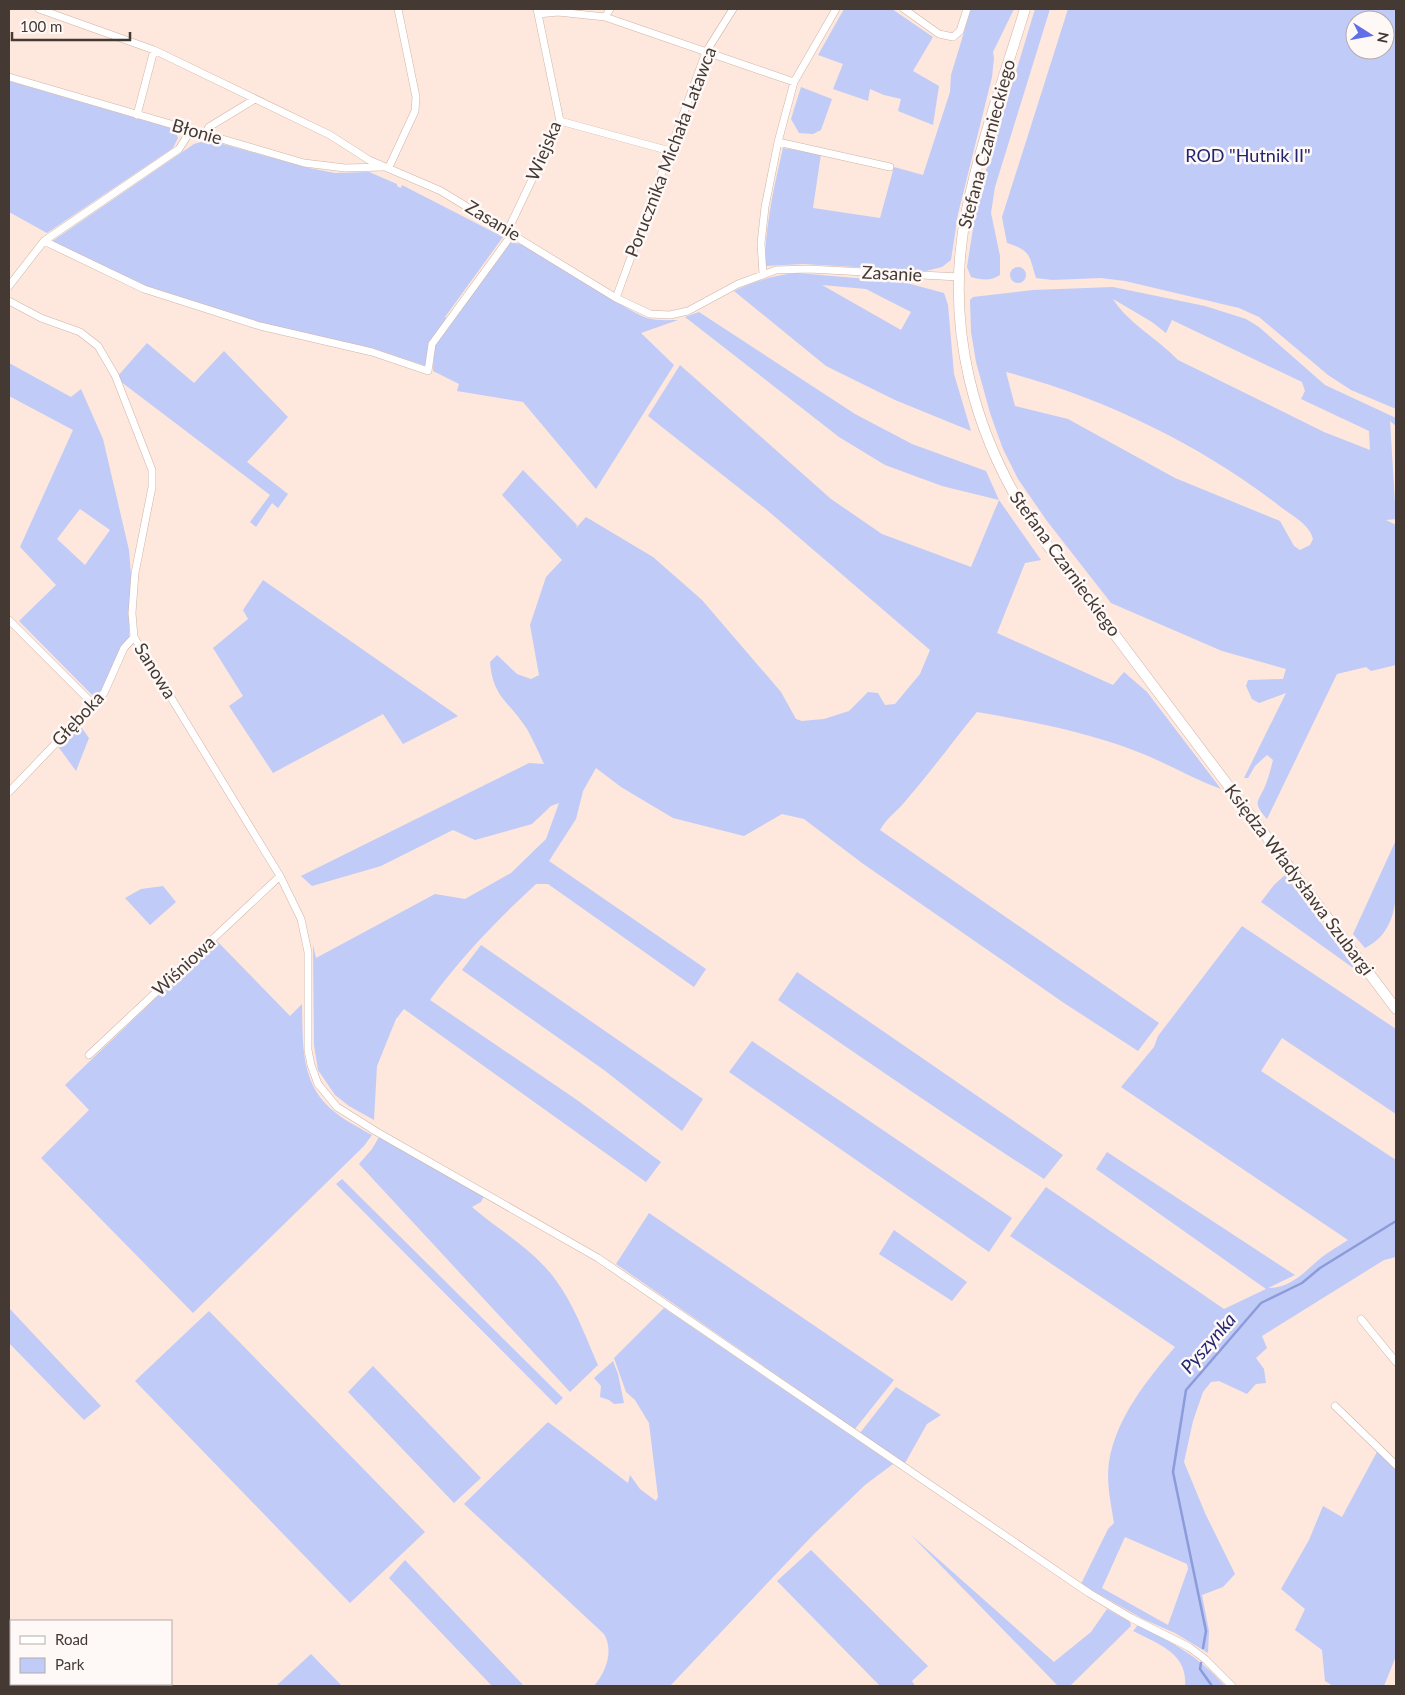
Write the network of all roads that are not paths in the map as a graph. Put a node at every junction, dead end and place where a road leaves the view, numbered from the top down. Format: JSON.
{"nodes":[{"id":1,"x":40,"y":9,"type":"edge"},
{"id":2,"x":398,"y":9,"type":"edge"},
{"id":3,"x":610,"y":9,"type":"edge"},
{"id":4,"x":733,"y":9,"type":"edge"},
{"id":5,"x":836,"y":9,"type":"edge"},
{"id":6,"x":904,"y":9,"type":"edge"},
{"id":7,"x":968,"y":9,"type":"edge"},
{"id":8,"x":1024,"y":9,"type":"edge"},
{"id":9,"x":538,"y":11,"type":"edge"},
{"id":10,"x":605,"y":17,"type":"junction"},
{"id":11,"x":154,"y":50,"type":"junction"},
{"id":12,"x":706,"y":52,"type":"junction"},
{"id":13,"x":9,"y":77,"type":"edge"},
{"id":14,"x":794,"y":82,"type":"junction"},
{"id":15,"x":255,"y":99,"type":"junction"},
{"id":16,"x":137,"y":114,"type":"junction"},
{"id":17,"x":560,"y":121,"type":"junction"},
{"id":18,"x":191,"y":130,"type":"junction"},
{"id":19,"x":205,"y":134,"type":"junction"},
{"id":20,"x":778,"y":142,"type":"junction"},
{"id":21,"x":670,"y":151,"type":"junction"},
{"id":22,"x":389,"y":167,"type":"junction"},
{"id":23,"x":890,"y":167,"type":"dead end"},
{"id":24,"x":510,"y":232,"type":"junction"},
{"id":25,"x":44,"y":241,"type":"junction"},
{"id":26,"x":762,"y":274,"type":"junction"},
{"id":27,"x":959,"y":277,"type":"junction"},
{"id":28,"x":9,"y":286,"type":"edge"},
{"id":29,"x":616,"y":298,"type":"junction"},
{"id":30,"x":9,"y":301,"type":"edge"},
{"id":31,"x":9,"y":620,"type":"edge"},
{"id":32,"x":134,"y":637,"type":"junction"},
{"id":33,"x":94,"y":704,"type":"junction"},
{"id":34,"x":1202,"y":750,"type":"joint"},
{"id":35,"x":10,"y":789,"type":"edge"},
{"id":36,"x":280,"y":876,"type":"junction"},
{"id":37,"x":1396,"y":1009,"type":"edge"},
{"id":38,"x":89,"y":1056,"type":"dead end"},
{"id":39,"x":1362,"y":1319,"type":"dead end"},
{"id":40,"x":1396,"y":1362,"type":"edge"},
{"id":41,"x":1335,"y":1406,"type":"dead end"},
{"id":42,"x":1396,"y":1465,"type":"edge"},
{"id":43,"x":1232,"y":1686,"type":"edge"}],
"edges":[{"from":1,"to":11,"type":"street","name":"Zasanie"},
{"from":2,"to":22,"type":"street"},
{"from":3,"to":10,"type":"street"},
{"from":4,"to":12,"type":"street","name":"Porucznika Michała Latawca"},
{"from":5,"to":14,"type":"street"},
{"from":6,"to":7,"type":"street"},
{"from":8,"to":27,"type":"street","name":"Stefana Czarnieckiego"},
{"from":9,"to":10,"type":"street"},
{"from":9,"to":17,"type":"street","name":"Wiejska"},
{"from":10,"to":12,"type":"street"},
{"from":11,"to":15,"type":"street","name":"Zasanie"},
{"from":11,"to":16,"type":"street"},
{"from":12,"to":14,"type":"street"},
{"from":12,"to":21,"type":"street","name":"Porucznika Michała Latawca"},
{"from":13,"to":16,"type":"street","name":"Błonie"},
{"from":14,"to":20,"type":"street"},
{"from":15,"to":19,"type":"street"},
{"from":15,"to":22,"type":"street","name":"Zasanie"},
{"from":16,"to":18,"type":"street","name":"Błonie"},
{"from":17,"to":21,"type":"street"},
{"from":17,"to":24,"type":"street","name":"Wiejska"},
{"from":18,"to":19,"type":"street","name":"Błonie"},
{"from":18,"to":25,"type":"street"},
{"from":19,"to":22,"type":"street","name":"Błonie"},
{"from":20,"to":23,"type":"street"},
{"from":20,"to":26,"type":"street"},
{"from":21,"to":29,"type":"street","name":"Porucznika Michała Latawca"},
{"from":22,"to":24,"type":"street","name":"Zasanie"},
{"from":24,"to":25,"type":"street","name":"Wiejska"},
{"from":24,"to":29,"type":"street","name":"Zasanie"},
{"from":25,"to":28,"type":"street"},
{"from":26,"to":27,"type":"street","name":"Zasanie"},
{"from":26,"to":29,"type":"street","name":"Zasanie"},
{"from":27,"to":34,"type":"street","name":"Stefana Czarnieckiego"},
{"from":30,"to":32,"type":"street","name":"Sanowa"},
{"from":31,"to":33,"type":"street"},
{"from":32,"to":33,"type":"street","name":"Głęboka"},
{"from":32,"to":36,"type":"street","name":"Sanowa"},
{"from":33,"to":35,"type":"street","name":"Głęboka"},
{"from":34,"to":37,"type":"street","name":"Księdza Władysława Szubargi"},
{"from":36,"to":38,"type":"street","name":"Wiśniowa"},
{"from":36,"to":43,"type":"street","name":"Sanowa"},
{"from":39,"to":40,"type":"street"},
{"from":41,"to":42,"type":"street"}]}
